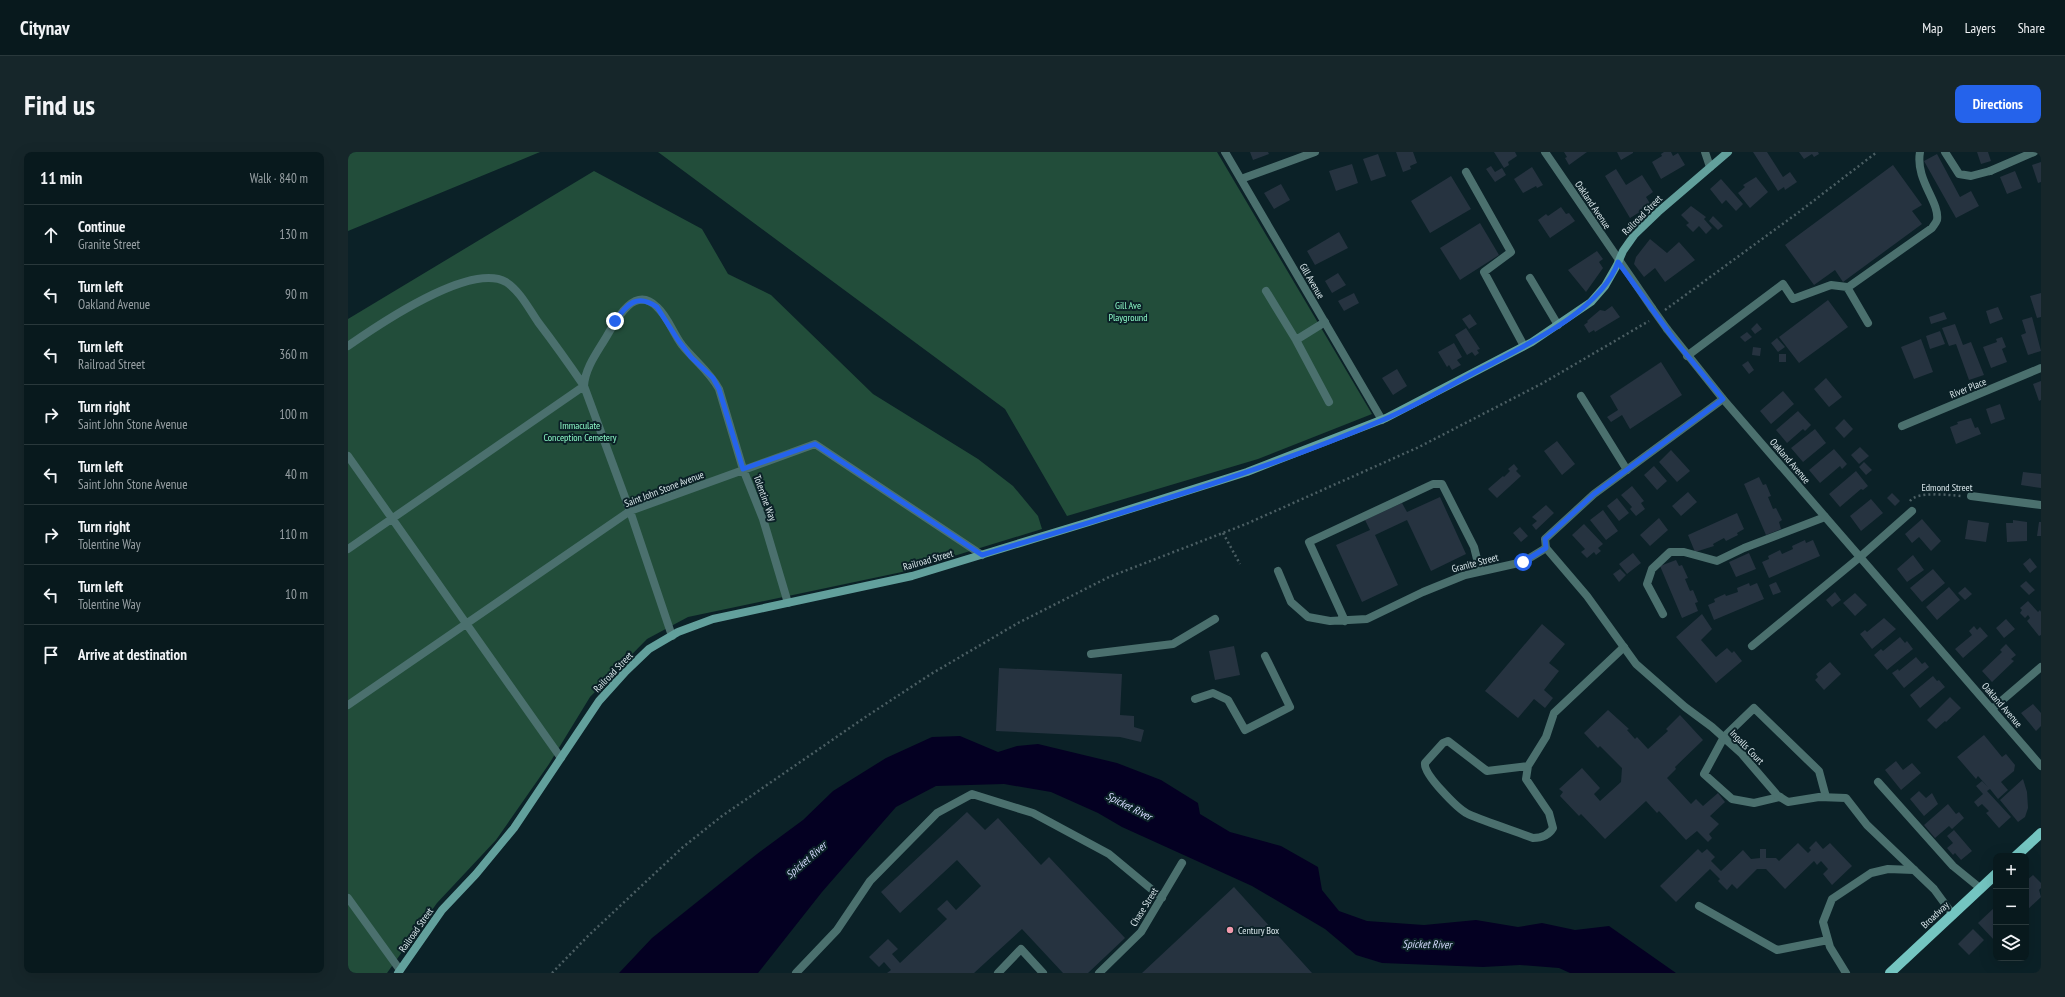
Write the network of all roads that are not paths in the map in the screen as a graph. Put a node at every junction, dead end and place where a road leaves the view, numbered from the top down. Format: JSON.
{"nodes":[{"id":1,"x":1225,"y":152,"type":"edge"},
{"id":2,"x":1315,"y":152,"type":"edge"},
{"id":3,"x":1546,"y":152,"type":"edge"},
{"id":4,"x":1705,"y":152,"type":"edge"},
{"id":5,"x":1728,"y":152,"type":"edge"},
{"id":6,"x":1920,"y":152,"type":"edge"},
{"id":7,"x":1945,"y":152,"type":"edge"},
{"id":8,"x":2034,"y":152,"type":"edge"},
{"id":9,"x":1710,"y":167,"type":"junction"},
{"id":10,"x":1466,"y":172,"type":"dead end"},
{"id":11,"x":1241,"y":179,"type":"junction"},
{"id":12,"x":1618,"y":262,"type":"junction"},
{"id":13,"x":1530,"y":278,"type":"dead end"},
{"id":14,"x":1847,"y":288,"type":"junction"},
{"id":15,"x":1266,"y":291,"type":"dead end"},
{"id":16,"x":1325,"y":322,"type":"junction"},
{"id":17,"x":1868,"y":323,"type":"dead end"},
{"id":18,"x":1558,"y":325,"type":"junction"},
{"id":19,"x":1296,"y":340,"type":"junction"},
{"id":20,"x":348,"y":346,"type":"edge"},
{"id":21,"x":1524,"y":346,"type":"junction"},
{"id":22,"x":1687,"y":356,"type":"junction"},
{"id":23,"x":2041,"y":368,"type":"edge"},
{"id":24,"x":584,"y":386,"type":"junction"},
{"id":25,"x":1581,"y":396,"type":"dead end"},
{"id":26,"x":1723,"y":399,"type":"junction"},
{"id":27,"x":1329,"y":402,"type":"dead end"},
{"id":28,"x":1382,"y":420,"type":"junction"},
{"id":29,"x":1902,"y":426,"type":"dead end"},
{"id":30,"x":348,"y":456,"type":"edge"},
{"id":31,"x":743,"y":469,"type":"junction"},
{"id":32,"x":1627,"y":470,"type":"junction"},
{"id":33,"x":1971,"y":496,"type":"road end"},
{"id":34,"x":2041,"y":506,"type":"edge"},
{"id":35,"x":630,"y":511,"type":"junction"},
{"id":36,"x":1912,"y":511,"type":"road end"},
{"id":37,"x":1824,"y":517,"type":"junction"},
{"id":38,"x":392,"y":519,"type":"junction"},
{"id":39,"x":1546,"y":548,"type":"junction"},
{"id":40,"x":348,"y":549,"type":"edge"},
{"id":41,"x":982,"y":555,"type":"junction"},
{"id":42,"x":1860,"y":557,"type":"junction"},
{"id":43,"x":1278,"y":571,"type":"dead end"},
{"id":44,"x":1480,"y":571,"type":"junction"},
{"id":45,"x":788,"y":603,"type":"junction"},
{"id":46,"x":1663,"y":614,"type":"dead end"},
{"id":47,"x":1215,"y":619,"type":"dead end"},
{"id":48,"x":1345,"y":621,"type":"junction"},
{"id":49,"x":466,"y":623,"type":"junction"},
{"id":50,"x":672,"y":636,"type":"junction"},
{"id":51,"x":1752,"y":646,"type":"dead end"},
{"id":52,"x":1624,"y":647,"type":"junction"},
{"id":53,"x":1091,"y":654,"type":"dead end"},
{"id":54,"x":1265,"y":656,"type":"dead end"},
{"id":55,"x":2041,"y":667,"type":"edge"},
{"id":56,"x":1195,"y":699,"type":"dead end"},
{"id":57,"x":348,"y":705,"type":"edge"},
{"id":58,"x":1992,"y":708,"type":"junction"},
{"id":59,"x":1724,"y":737,"type":"junction"},
{"id":60,"x":561,"y":758,"type":"junction"},
{"id":61,"x":1528,"y":766,"type":"junction"},
{"id":62,"x":2041,"y":766,"type":"edge"},
{"id":63,"x":1878,"y":782,"type":"dead end"},
{"id":64,"x":1780,"y":797,"type":"junction"},
{"id":65,"x":1826,"y":798,"type":"junction"},
{"id":66,"x":2041,"y":833,"type":"edge"},
{"id":67,"x":2019,"y":853,"type":"edge"},
{"id":68,"x":1182,"y":863,"type":"dead end"},
{"id":69,"x":1914,"y":870,"type":"junction"},
{"id":70,"x":1993,"y":877,"type":"edge"},
{"id":71,"x":1980,"y":888,"type":"junction"},
{"id":72,"x":348,"y":898,"type":"edge"},
{"id":73,"x":1162,"y":898,"type":"junction"},
{"id":74,"x":1699,"y":906,"type":"dead end"},
{"id":75,"x":1953,"y":915,"type":"junction"},
{"id":76,"x":1828,"y":940,"type":"junction"},
{"id":77,"x":399,"y":972,"type":"edge"},
{"id":78,"x":796,"y":973,"type":"edge"},
{"id":79,"x":998,"y":973,"type":"edge"},
{"id":80,"x":1043,"y":973,"type":"edge"},
{"id":81,"x":1099,"y":973,"type":"edge"},
{"id":82,"x":1846,"y":973,"type":"edge"},
{"id":83,"x":1890,"y":973,"type":"edge"}],
"edges":[{"from":1,"to":11,"type":"street","name":"Gill Avenue"},
{"from":2,"to":11,"type":"street"},
{"from":3,"to":12,"type":"street","name":"Oakland Avenue"},
{"from":4,"to":9,"type":"street"},
{"from":5,"to":9,"type":"main road","name":"Railroad Street"},
{"from":6,"to":14,"type":"street"},
{"from":7,"to":8,"type":"street"},
{"from":9,"to":12,"type":"main road","name":"Railroad Street"},
{"from":10,"to":21,"type":"street"},
{"from":11,"to":16,"type":"street","name":"Gill Avenue"},
{"from":12,"to":18,"type":"main road","name":"Railroad Street"},
{"from":12,"to":22,"type":"street","name":"Oakland Avenue","bridge":true},
{"from":13,"to":18,"type":"street"},
{"from":14,"to":17,"type":"street"},
{"from":14,"to":22,"type":"street"},
{"from":15,"to":19,"type":"street"},
{"from":16,"to":19,"type":"street"},
{"from":16,"to":28,"type":"street","name":"Gill Avenue"},
{"from":18,"to":21,"type":"main road","name":"Railroad Street"},
{"from":19,"to":27,"type":"street"},
{"from":20,"to":24,"type":"street"},
{"from":21,"to":28,"type":"main road","name":"Railroad Street"},
{"from":22,"to":26,"type":"street","name":"Oakland Avenue"},
{"from":23,"to":29,"type":"street","name":"River Place"},
{"from":24,"to":31,"type":"street","name":"Tolentine Way"},
{"from":24,"to":35,"type":"street"},
{"from":24,"to":38,"type":"street"},
{"from":25,"to":32,"type":"street"},
{"from":26,"to":32,"type":"street"},
{"from":26,"to":37,"type":"street","name":"Oakland Avenue"},
{"from":28,"to":41,"type":"main road","name":"Railroad Street"},
{"from":30,"to":38,"type":"street"},
{"from":31,"to":35,"type":"street","name":"Saint John Stone Avenue"},
{"from":31,"to":41,"type":"street","name":"Saint John Stone Avenue"},
{"from":31,"to":45,"type":"street","name":"Tolentine Way"},
{"from":32,"to":39,"type":"street"},
{"from":33,"to":34,"type":"street","name":"Edmond Street"},
{"from":35,"to":49,"type":"street","name":"Saint John Stone Avenue"},
{"from":35,"to":50,"type":"street"},
{"from":36,"to":42,"type":"street"},
{"from":37,"to":42,"type":"street","name":"Oakland Avenue"},
{"from":37,"to":46,"type":"street"},
{"from":38,"to":40,"type":"street"},
{"from":38,"to":49,"type":"street"},
{"from":39,"to":44,"type":"street","name":"Granite Street"},
{"from":39,"to":52,"type":"street","name":"Ingalls Court"},
{"from":41,"to":45,"type":"main road","name":"Railroad Street"},
{"from":42,"to":51,"type":"street"},
{"from":42,"to":58,"type":"street","name":"Oakland Avenue"},
{"from":43,"to":48,"type":"street","name":"Granite Street"},
{"from":44,"to":48,"type":"street","name":"Granite Street"},
{"from":44,"to":48,"type":"street"},
{"from":45,"to":50,"type":"main road","name":"Railroad Street"},
{"from":47,"to":53,"type":"street"},
{"from":49,"to":57,"type":"street","name":"Saint John Stone Avenue"},
{"from":49,"to":60,"type":"street"},
{"from":50,"to":60,"type":"main road","name":"Railroad Street"},
{"from":52,"to":59,"type":"street","name":"Ingalls Court"},
{"from":52,"to":61,"type":"street"},
{"from":54,"to":56,"type":"street"},
{"from":55,"to":58,"type":"street"},
{"from":58,"to":62,"type":"street","name":"Oakland Avenue"},
{"from":59,"to":64,"type":"street","name":"Ingalls Court"},
{"from":59,"to":64,"type":"street"},
{"from":59,"to":65,"type":"street"},
{"from":60,"to":77,"type":"main road","name":"Railroad Street"},
{"from":61,"to":61,"type":"street"},
{"from":63,"to":71,"type":"street"},
{"from":64,"to":65,"type":"street"},
{"from":65,"to":69,"type":"street"},
{"from":66,"to":67,"type":"main road"},
{"from":68,"to":73,"type":"street","name":"Chase Street"},
{"from":69,"to":75,"type":"street"},
{"from":69,"to":76,"type":"street"},
{"from":70,"to":71,"type":"main road","name":"Broadway"},
{"from":71,"to":75,"type":"main road","name":"Broadway"},
{"from":72,"to":77,"type":"street"},
{"from":73,"to":78,"type":"street"},
{"from":73,"to":81,"type":"street","name":"Chase Street"},
{"from":74,"to":76,"type":"street"},
{"from":75,"to":83,"type":"main road","name":"Broadway"},
{"from":76,"to":82,"type":"street"},
{"from":79,"to":80,"type":"street"}]}
